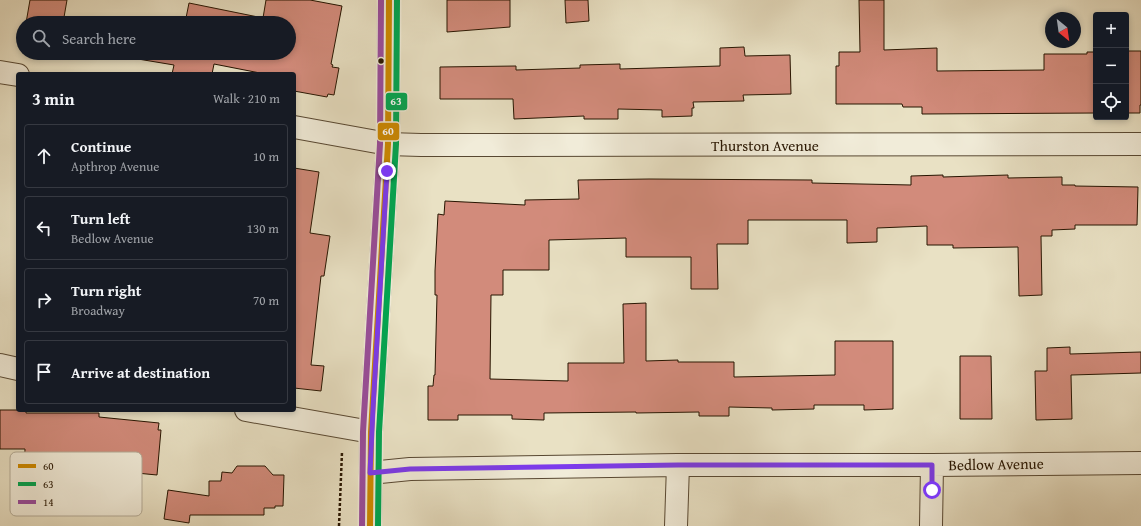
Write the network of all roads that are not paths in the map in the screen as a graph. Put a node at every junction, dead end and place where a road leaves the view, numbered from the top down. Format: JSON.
{"nodes":[{"id":1,"x":389,"y":0,"type":"edge"},
{"id":2,"x":0,"y":72,"type":"edge"},
{"id":3,"x":16,"y":75,"type":"edge"},
{"id":4,"x":296,"y":127,"type":"edge"},
{"id":5,"x":388,"y":144,"type":"junction"},
{"id":6,"x":1141,"y":144,"type":"edge"},
{"id":7,"x":0,"y":365,"type":"edge"},
{"id":8,"x":16,"y":369,"type":"edge"},
{"id":9,"x":257,"y":412,"type":"edge"},
{"id":10,"x":372,"y":432,"type":"junction"},
{"id":11,"x":1141,"y":463,"type":"edge"},
{"id":12,"x":678,"y":465,"type":"junction"},
{"id":13,"x":932,"y":465,"type":"junction"},
{"id":14,"x":370,"y":473,"type":"junction"},
{"id":15,"x":370,"y":526,"type":"edge"},
{"id":16,"x":676,"y":526,"type":"edge"},
{"id":17,"x":931,"y":526,"type":"edge"}],
"edges":[{"from":1,"to":5,"type":"main road"},
{"from":2,"to":3,"type":"street"},
{"from":4,"to":5,"type":"street","name":"Thurston Avenue"},
{"from":5,"to":6,"type":"street","name":"Thurston Avenue"},
{"from":5,"to":10,"type":"main road"},
{"from":7,"to":8,"type":"street"},
{"from":9,"to":10,"type":"street"},
{"from":10,"to":14,"type":"main road"},
{"from":11,"to":13,"type":"street","name":"Bedlow Avenue"},
{"from":12,"to":13,"type":"street","name":"Bedlow Avenue"},
{"from":12,"to":14,"type":"street","name":"Bedlow Avenue"},
{"from":12,"to":16,"type":"street"},
{"from":13,"to":17,"type":"street"},
{"from":14,"to":15,"type":"main road"}]}
